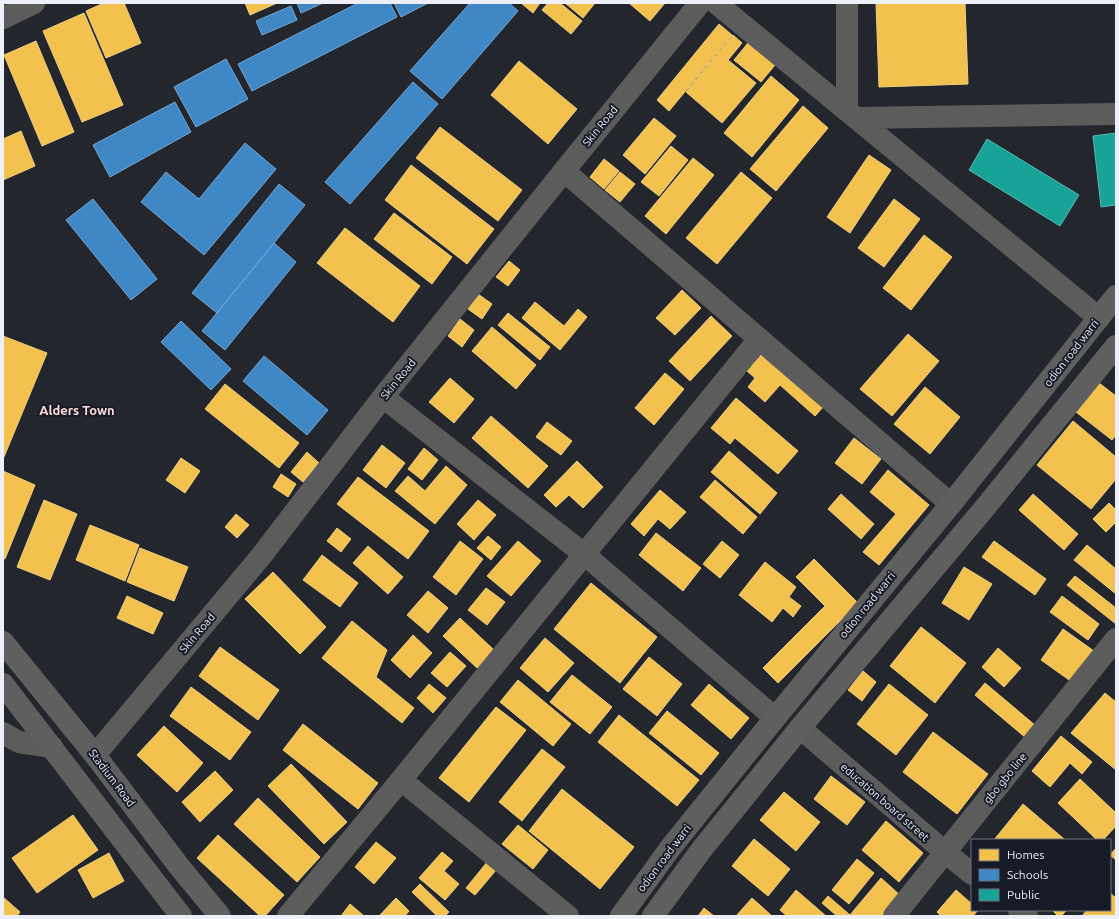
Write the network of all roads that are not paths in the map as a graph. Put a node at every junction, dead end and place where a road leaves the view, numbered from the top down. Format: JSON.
{"nodes":[{"id":1,"x":34,"y":3,"type":"edge"},
{"id":2,"x":700,"y":3,"type":"edge"},
{"id":3,"x":716,"y":3,"type":"edge"},
{"id":4,"x":847,"y":3,"type":"edge"},
{"id":5,"x":3,"y":18,"type":"edge"},
{"id":6,"x":852,"y":114,"type":"junction"},
{"id":7,"x":1116,"y":114,"type":"edge"},
{"id":8,"x":564,"y":171,"type":"junction"},
{"id":9,"x":1116,"y":296,"type":"edge"},
{"id":10,"x":1099,"y":318,"type":"junction"},
{"id":11,"x":759,"y":339,"type":"junction"},
{"id":12,"x":1116,"y":346,"type":"edge"},
{"id":13,"x":383,"y":397,"type":"junction"},
{"id":14,"x":951,"y":504,"type":"junction"},
{"id":15,"x":584,"y":554,"type":"junction"},
{"id":16,"x":1116,"y":639,"type":"edge"},
{"id":17,"x":3,"y":642,"type":"edge"},
{"id":18,"x":3,"y":684,"type":"edge"},
{"id":19,"x":775,"y":718,"type":"junction"},
{"id":20,"x":800,"y":728,"type":"junction"},
{"id":21,"x":3,"y":733,"type":"edge"},
{"id":22,"x":52,"y":747,"type":"junction"},
{"id":23,"x":95,"y":754,"type":"junction"},
{"id":24,"x":401,"y":780,"type":"junction"},
{"id":25,"x":945,"y":852,"type":"junction"},
{"id":26,"x":971,"y":873,"type":"edge"},
{"id":27,"x":181,"y":916,"type":"edge"},
{"id":28,"x":220,"y":916,"type":"edge"},
{"id":29,"x":288,"y":916,"type":"edge"},
{"id":30,"x":568,"y":916,"type":"edge"},
{"id":31,"x":621,"y":916,"type":"edge"},
{"id":32,"x":653,"y":916,"type":"edge"},
{"id":33,"x":894,"y":916,"type":"edge"}],
"edges":[{"from":1,"to":5,"type":"street"},
{"from":2,"to":8,"type":"street","name":"Skin Road"},
{"from":3,"to":6,"type":"street"},
{"from":4,"to":6,"type":"street"},
{"from":6,"to":7,"type":"street"},
{"from":6,"to":10,"type":"street"},
{"from":8,"to":11,"type":"street"},
{"from":8,"to":13,"type":"street","name":"Skin Road"},
{"from":9,"to":10,"type":"main road","name":"odion road warri"},
{"from":10,"to":14,"type":"main road","name":"odion road warri"},
{"from":11,"to":14,"type":"street"},
{"from":11,"to":15,"type":"street"},
{"from":12,"to":20,"type":"main road"},
{"from":13,"to":15,"type":"street"},
{"from":13,"to":23,"type":"street","name":"Skin Road"},
{"from":14,"to":19,"type":"main road","name":"odion road warri"},
{"from":15,"to":19,"type":"street"},
{"from":15,"to":24,"type":"street"},
{"from":16,"to":25,"type":"street","name":"gbo gbo line"},
{"from":17,"to":23,"type":"main road","name":"Stadium Road"},
{"from":18,"to":22,"type":"main road"},
{"from":19,"to":31,"type":"main road","name":"odion road warri"},
{"from":20,"to":25,"type":"street","name":"education board street"},
{"from":20,"to":32,"type":"main road"},
{"from":21,"to":22,"type":"street"},
{"from":22,"to":27,"type":"main road"},
{"from":23,"to":28,"type":"main road","name":"Stadium Road"},
{"from":24,"to":29,"type":"street"},
{"from":24,"to":30,"type":"street"},
{"from":25,"to":26,"type":"street","name":"education board street"},
{"from":25,"to":33,"type":"street","name":"gbo gbo line"}]}
